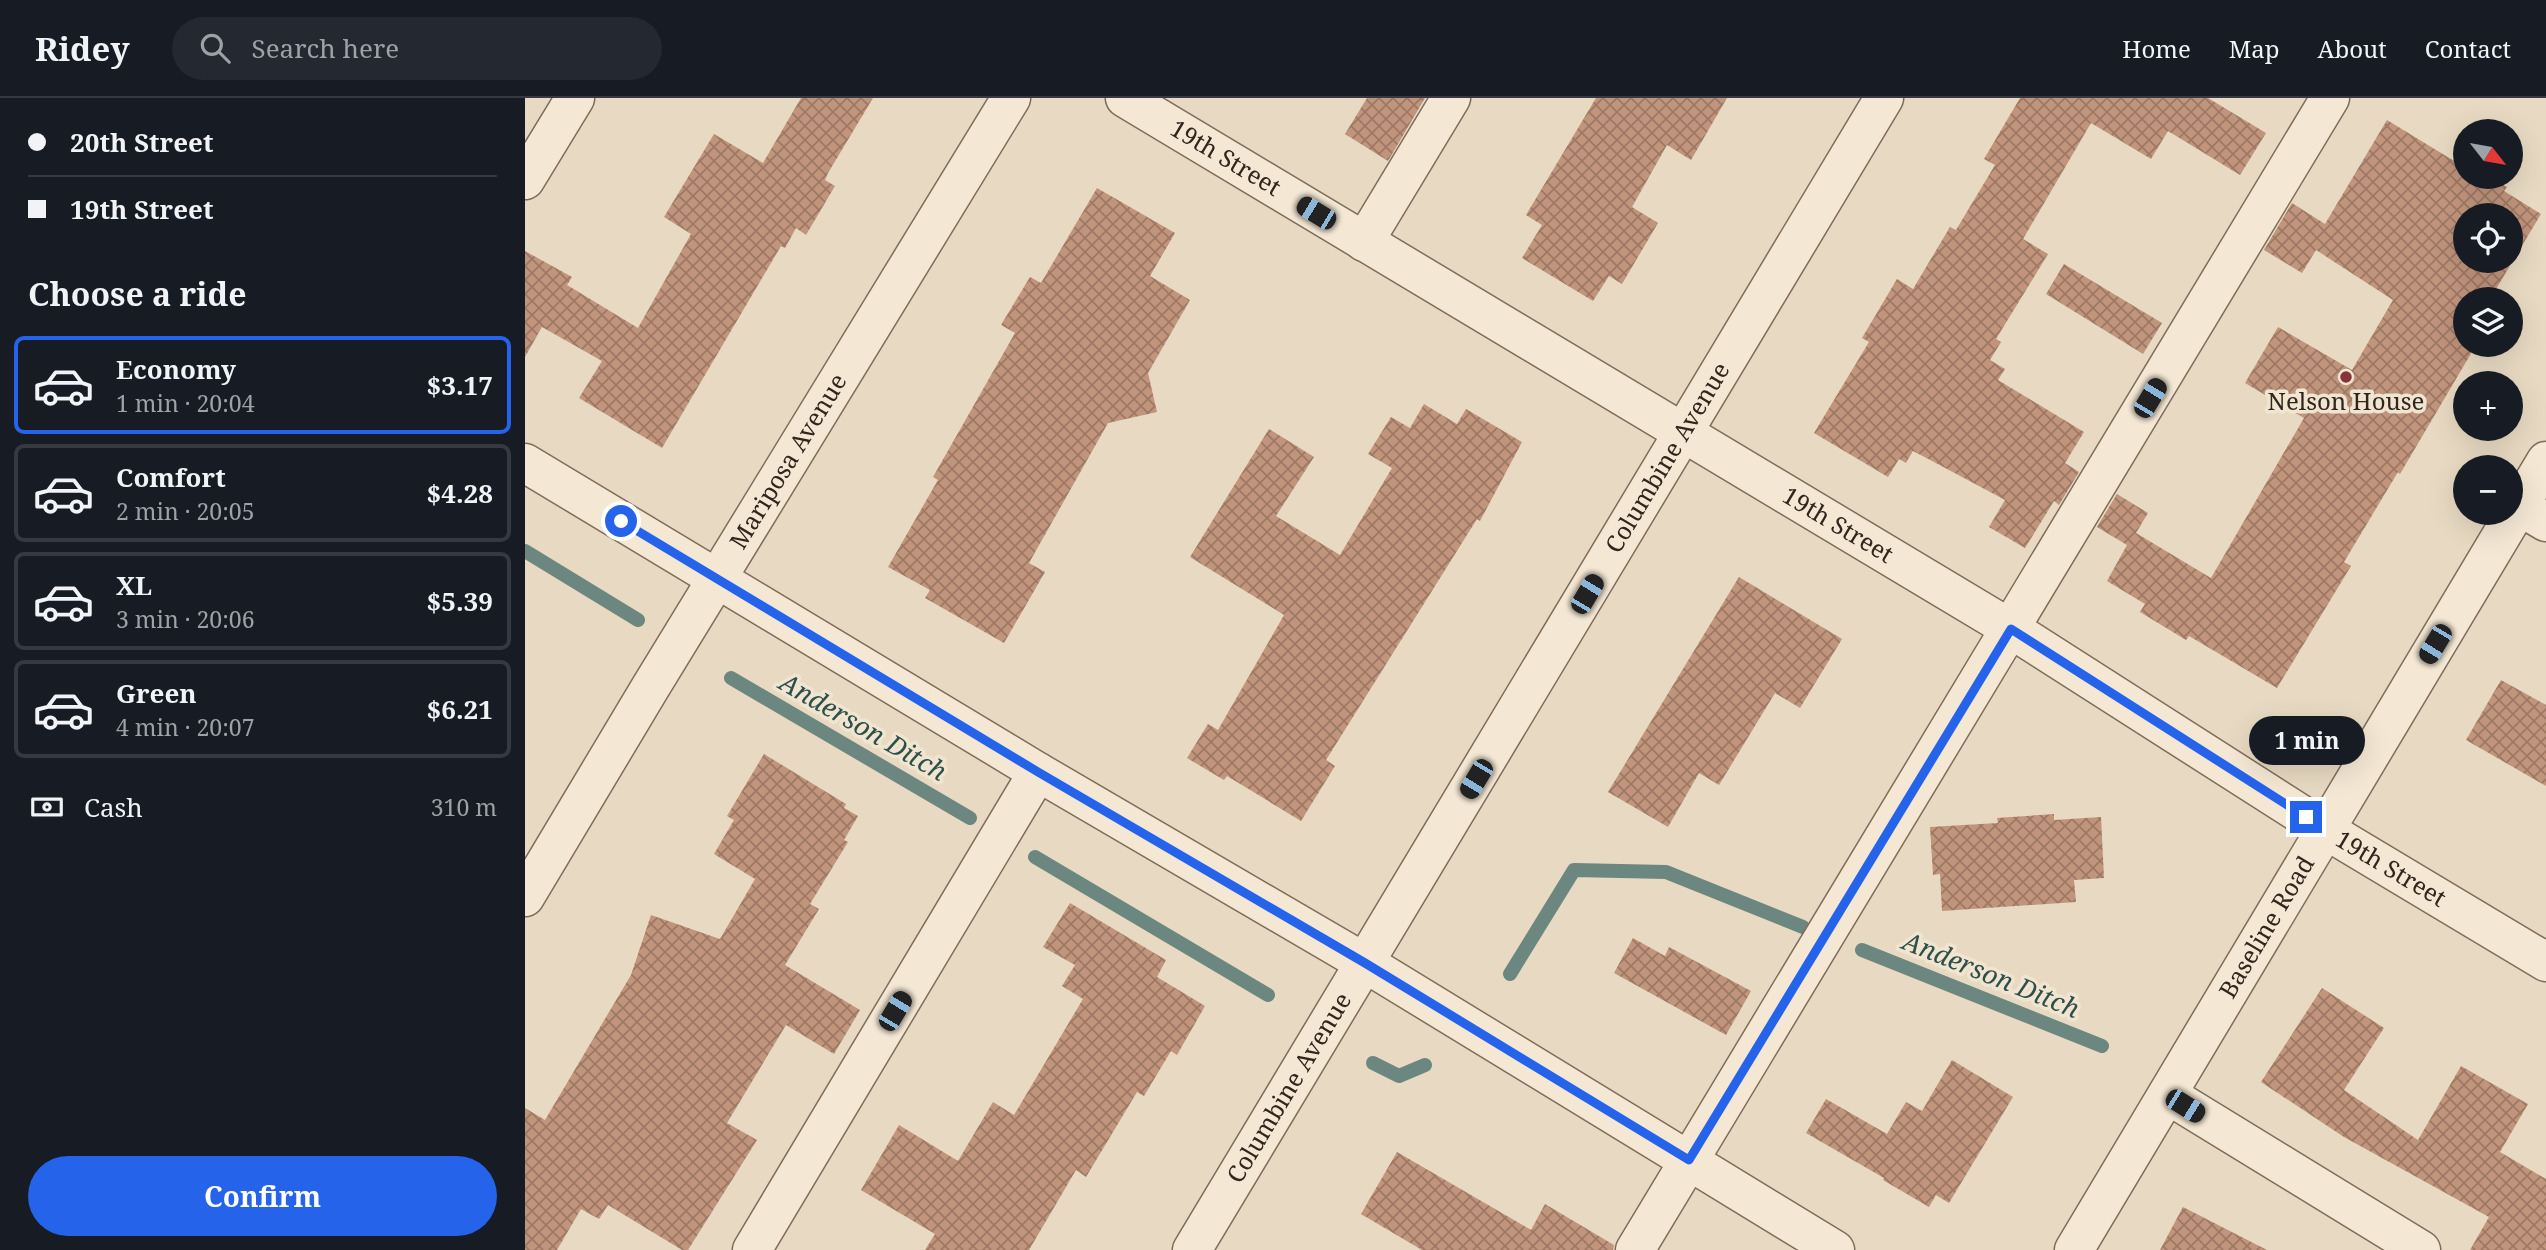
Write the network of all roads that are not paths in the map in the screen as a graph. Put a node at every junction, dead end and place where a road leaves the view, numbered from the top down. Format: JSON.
{"nodes":[{"id":1,"x":575,"y":98,"type":"edge"},
{"id":2,"x":1011,"y":98,"type":"edge"},
{"id":3,"x":1125,"y":98,"type":"edge"},
{"id":4,"x":1451,"y":98,"type":"edge"},
{"id":5,"x":1884,"y":98,"type":"edge"},
{"id":6,"x":2329,"y":98,"type":"edge"},
{"id":7,"x":525,"y":180,"type":"edge"},
{"id":8,"x":1364,"y":242,"type":"junction"},
{"id":9,"x":1684,"y":433,"type":"junction"},
{"id":10,"x":2546,"y":461,"type":"edge"},
{"id":11,"x":525,"y":463,"type":"edge"},
{"id":12,"x":2532,"y":514,"type":"edge"},
{"id":13,"x":716,"y":579,"type":"junction"},
{"id":14,"x":2011,"y":629,"type":"junction"},
{"id":15,"x":1038,"y":772,"type":"junction"},
{"id":16,"x":2324,"y":829,"type":"junction"},
{"id":17,"x":525,"y":897,"type":"edge"},
{"id":18,"x":2546,"y":962,"type":"edge"},
{"id":19,"x":1365,"y":963,"type":"junction"},
{"id":20,"x":2168,"y":1096,"type":"junction"},
{"id":21,"x":1689,"y":1160,"type":"junction"},
{"id":22,"x":752,"y":1250,"type":"edge"},
{"id":23,"x":1192,"y":1250,"type":"edge"},
{"id":24,"x":1636,"y":1250,"type":"edge"},
{"id":25,"x":1835,"y":1250,"type":"edge"},
{"id":26,"x":2074,"y":1250,"type":"edge"},
{"id":27,"x":2421,"y":1250,"type":"edge"}],
"edges":[{"from":1,"to":7,"type":"street"},
{"from":2,"to":13,"type":"street","name":"Mariposa Avenue"},
{"from":3,"to":8,"type":"street","name":"19th Street"},
{"from":4,"to":8,"type":"street"},
{"from":5,"to":9,"type":"street","name":"Columbine Avenue"},
{"from":6,"to":14,"type":"street"},
{"from":8,"to":9,"type":"street","name":"19th Street"},
{"from":9,"to":14,"type":"street","name":"19th Street"},
{"from":9,"to":19,"type":"street","name":"Columbine Avenue"},
{"from":10,"to":12,"type":"street","name":"Baseline Road"},
{"from":11,"to":13,"type":"street"},
{"from":12,"to":16,"type":"street","name":"Baseline Road"},
{"from":13,"to":15,"type":"street"},
{"from":13,"to":17,"type":"street","name":"Mariposa Avenue"},
{"from":14,"to":16,"type":"street","name":"19th Street"},
{"from":14,"to":21,"type":"street"},
{"from":15,"to":19,"type":"street"},
{"from":15,"to":22,"type":"street"},
{"from":16,"to":18,"type":"street","name":"19th Street"},
{"from":16,"to":20,"type":"street","name":"Baseline Road"},
{"from":19,"to":21,"type":"street"},
{"from":19,"to":23,"type":"street","name":"Columbine Avenue"},
{"from":20,"to":26,"type":"street","name":"Baseline Road"},
{"from":20,"to":27,"type":"street"},
{"from":21,"to":24,"type":"street"},
{"from":21,"to":25,"type":"street"}]}
